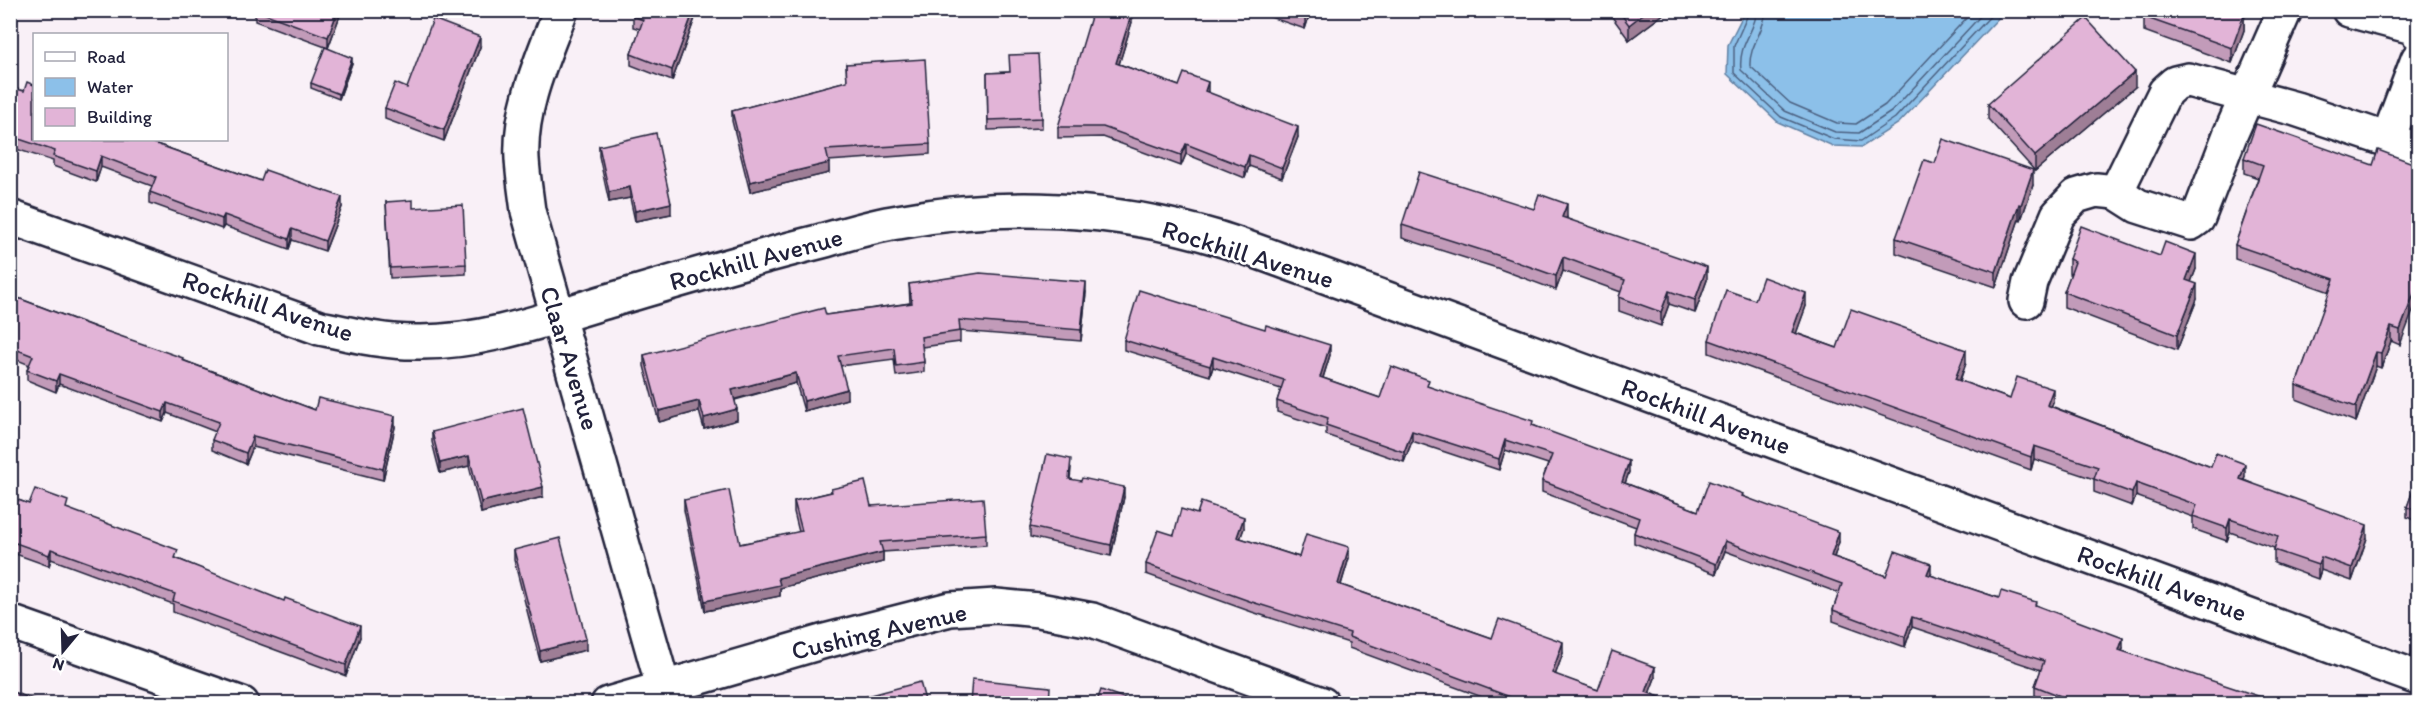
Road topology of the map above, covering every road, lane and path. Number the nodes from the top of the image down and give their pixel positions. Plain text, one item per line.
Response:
1 (561, 10) edge
2 (2285, 10) edge
3 (2349, 10) edge
4 (2418, 33) edge
5 (2418, 59) edge
6 (2248, 97) junction
7 (2388, 139) junction
8 (2418, 150) edge
9 (2116, 192) junction
10 (10, 217) edge
11 (2026, 301) dead end
12 (556, 317) junction
13 (10, 622) edge
14 (2418, 678) edge
15 (666, 696) edge
16 (242, 704) edge
17 (608, 704) edge
18 (1322, 704) edge

1 - 12 street, Claar Avenue
2 - 6 street
3 - 4 street
5 - 7 street
6 - 7 street
6 - 9 street
6 - 9 street
7 - 8 street
9 - 11 street
10 - 12 street, Rockhill Avenue
12 - 14 street, Rockhill Avenue
12 - 15 street, Claar Avenue
13 - 16 street
15 - 17 street, Cushing Avenue
15 - 18 street, Cushing Avenue

